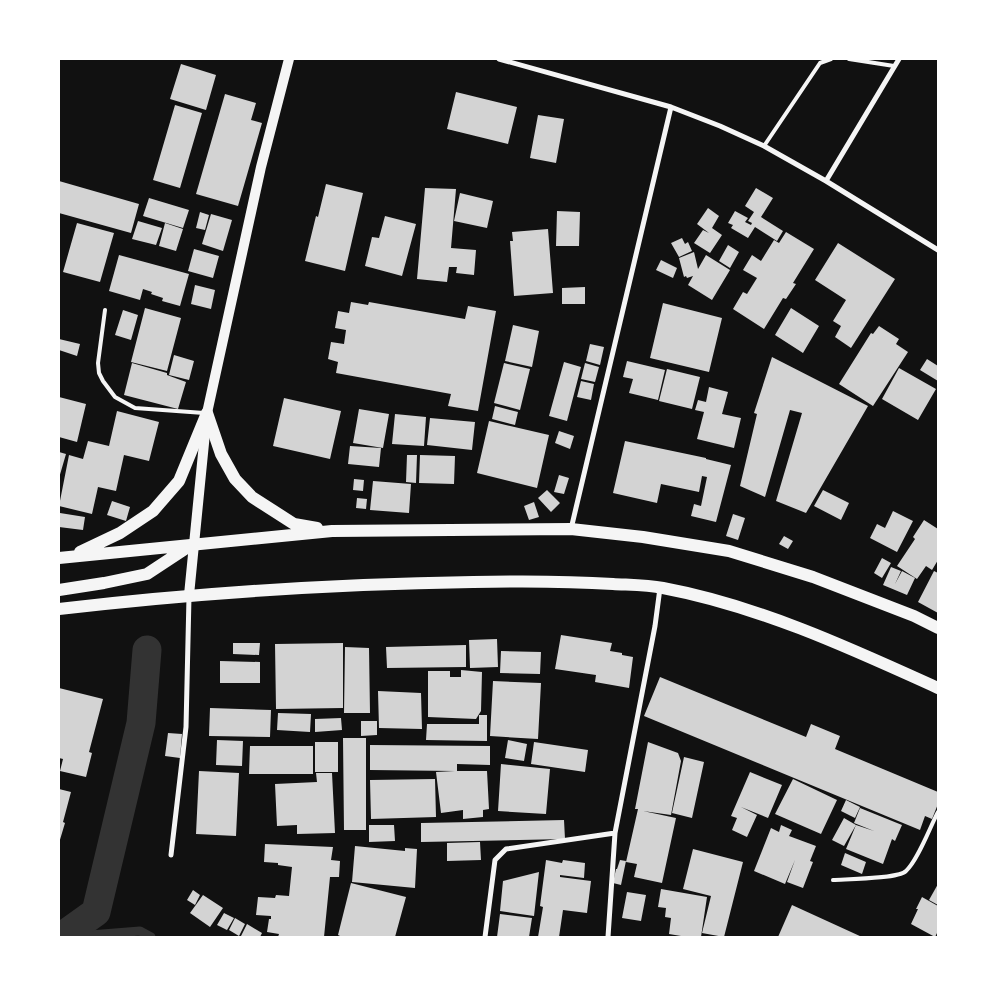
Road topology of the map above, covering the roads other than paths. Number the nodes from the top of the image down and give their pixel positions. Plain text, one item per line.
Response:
1 (288, 59) edge
2 (499, 59) edge
3 (831, 59) edge
4 (848, 59) edge
5 (898, 59) edge
6 (894, 66) junction
7 (672, 106) junction
8 (764, 146) junction
9 (826, 181) junction
10 (938, 250) edge
11 (105, 310) dead end
12 (207, 413) junction
13 (571, 529) junction
14 (332, 531) junction
15 (193, 544) junction
16 (65, 557) edge
17 (660, 587) junction
18 (59, 590) edge
19 (189, 595) junction
20 (59, 610) edge
21 (938, 628) edge
22 (938, 688) edge
23 (938, 812) edge
24 (615, 833) junction
25 (171, 855) dead end
26 (833, 880) dead end
27 (485, 937) edge
28 (608, 937) edge

1 - 12 main road
2 - 7 street
3 - 8 lane
4 - 6 lane
5 - 6 street
6 - 9 street
7 - 8 street
7 - 13 street
8 - 9 street
9 - 10 street
11 - 12 lane
12 - 14 main road
12 - 15 main road
12 - 16 main road
13 - 14 main road
13 - 21 main road
14 - 15 main road
15 - 16 main road
15 - 18 main road
15 - 19 main road
17 - 19 main road
17 - 22 main road
17 - 24 street
19 - 20 main road
19 - 25 street
23 - 26 lane
24 - 27 street
24 - 28 street

